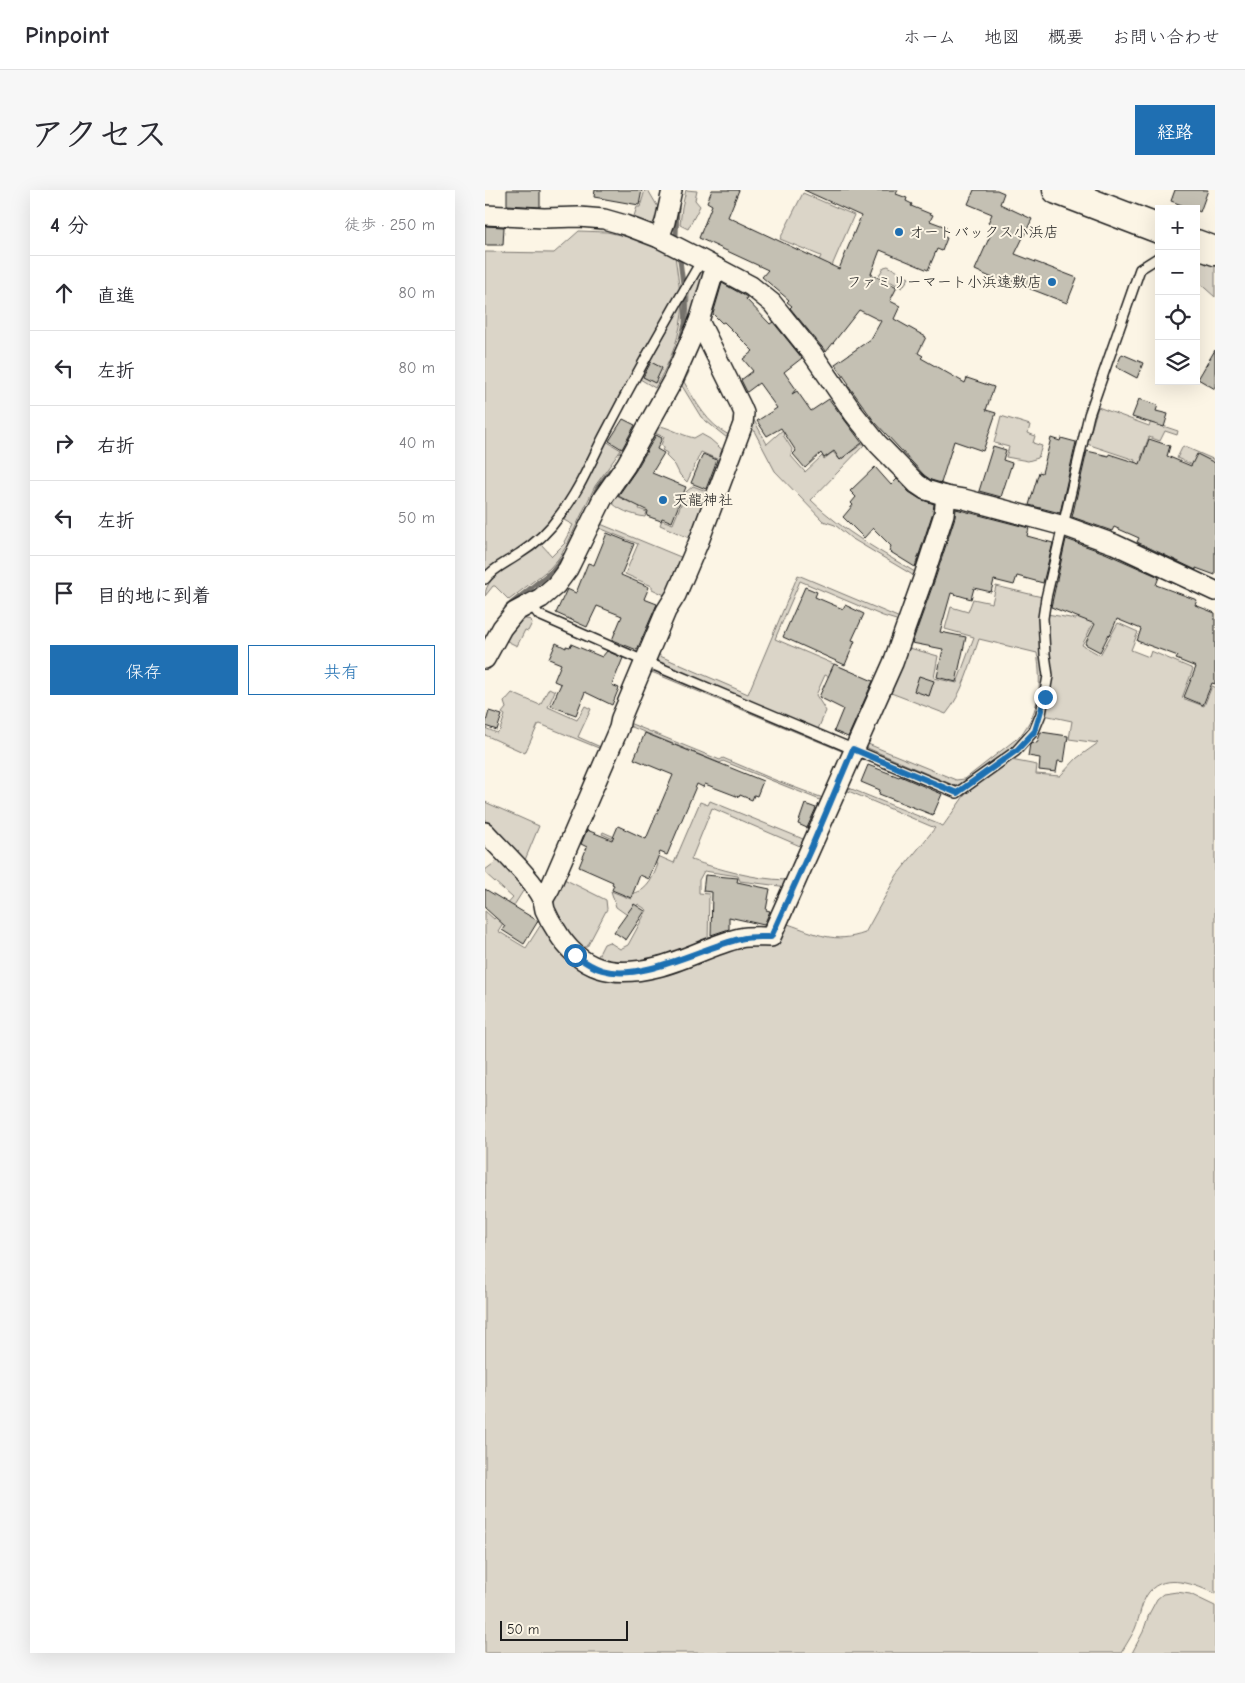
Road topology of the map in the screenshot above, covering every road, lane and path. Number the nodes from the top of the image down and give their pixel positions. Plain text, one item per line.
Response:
1 (672, 190) edge
2 (1057, 190) edge
3 (485, 215) edge
4 (1155, 227) edge
5 (659, 238) junction
6 (1200, 245) edge
7 (1215, 251) edge
8 (1155, 260) edge
9 (710, 264) junction
10 (699, 321) junction
11 (946, 496) junction
12 (1064, 526) junction
13 (485, 578) edge
14 (1215, 591) edge
15 (530, 603) junction
16 (485, 659) edge
17 (644, 661) junction
18 (853, 749) junction
19 (485, 832) edge
20 (543, 900) junction

1 - 5 street
2 - 4 highway
3 - 5 street
5 - 9 street
6 - 7 highway
8 - 12 lane
9 - 10 street
9 - 11 street
9 - 13 lane
10 - 15 street
10 - 17 street
11 - 12 street
11 - 18 street
12 - 14 street
12 - 18 lane
15 - 16 street
15 - 17 lane
17 - 18 lane
17 - 20 street
18 - 20 street
19 - 20 street

